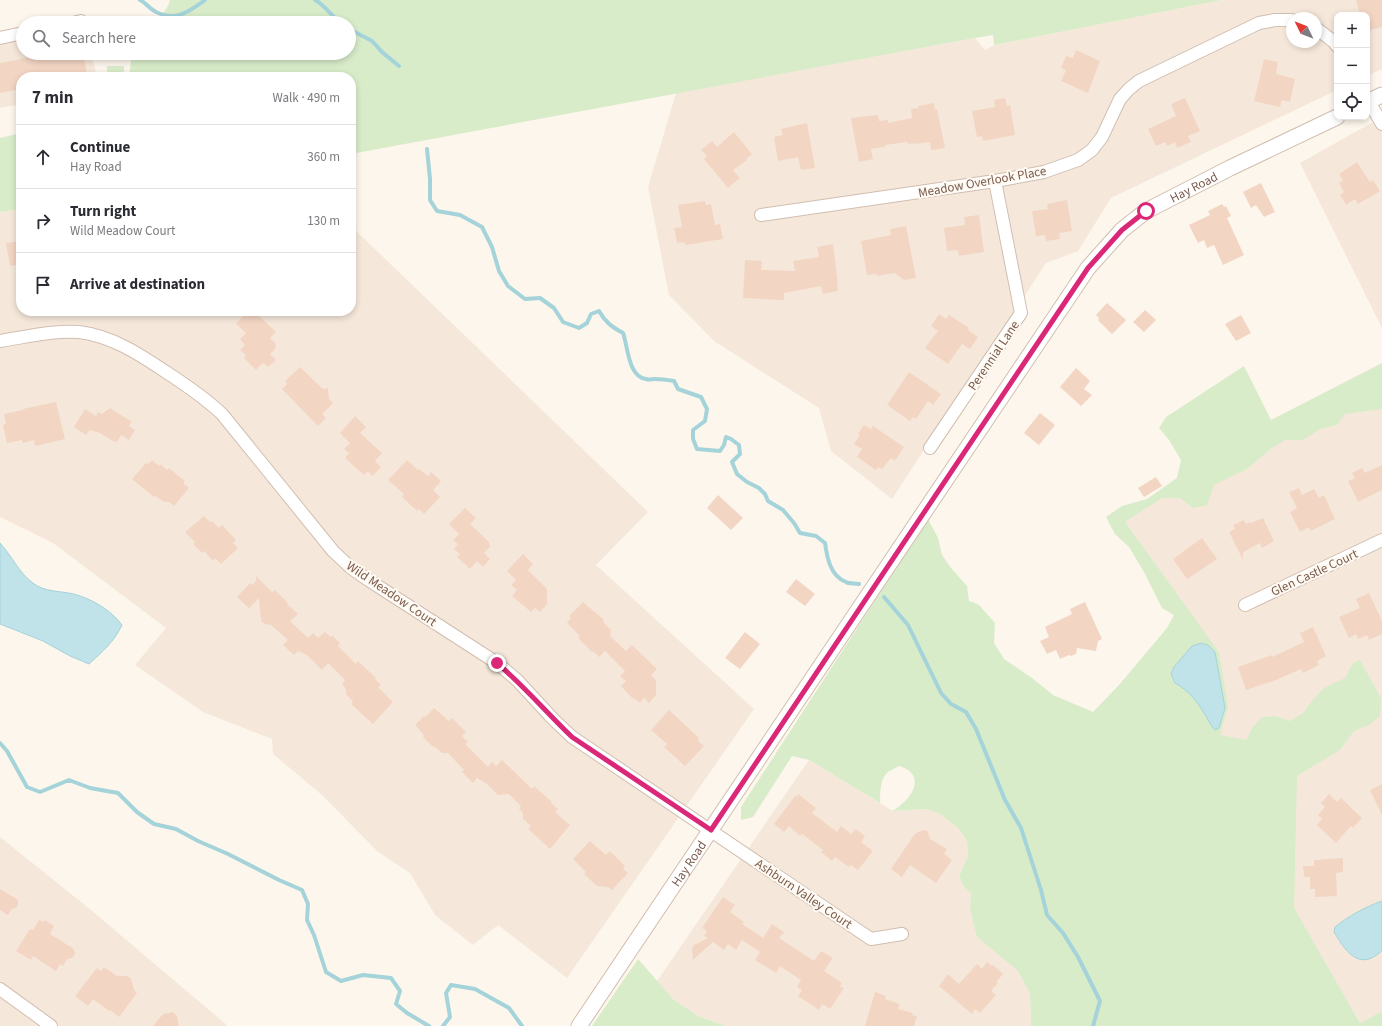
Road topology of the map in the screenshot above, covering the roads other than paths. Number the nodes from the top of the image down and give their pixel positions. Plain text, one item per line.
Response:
1 (1286, 20) edge
2 (1322, 33) edge
3 (16, 35) edge
4 (0, 38) edge
5 (1334, 42) edge
6 (1371, 99) edge
7 (1334, 117) edge
8 (1382, 124) edge
9 (995, 181) junction
10 (761, 215) dead end
11 (0, 341) edge
12 (930, 448) dead end
13 (1382, 540) edge
14 (1245, 605) dead end
15 (711, 830) junction
16 (902, 934) dead end
17 (0, 989) edge
18 (50, 1026) edge
19 (579, 1026) edge

1 - 9 street, Meadow Overlook Place
2 - 5 street
3 - 4 street
6 - 8 street
7 - 15 street, Hay Road
9 - 10 street, Meadow Overlook Place
9 - 12 street, Perennial Lane
11 - 15 street, Wild Meadow Court
13 - 14 street, Glen Castle Court
15 - 16 street, Ashburn Valley Court
15 - 19 street, Hay Road
17 - 18 street

